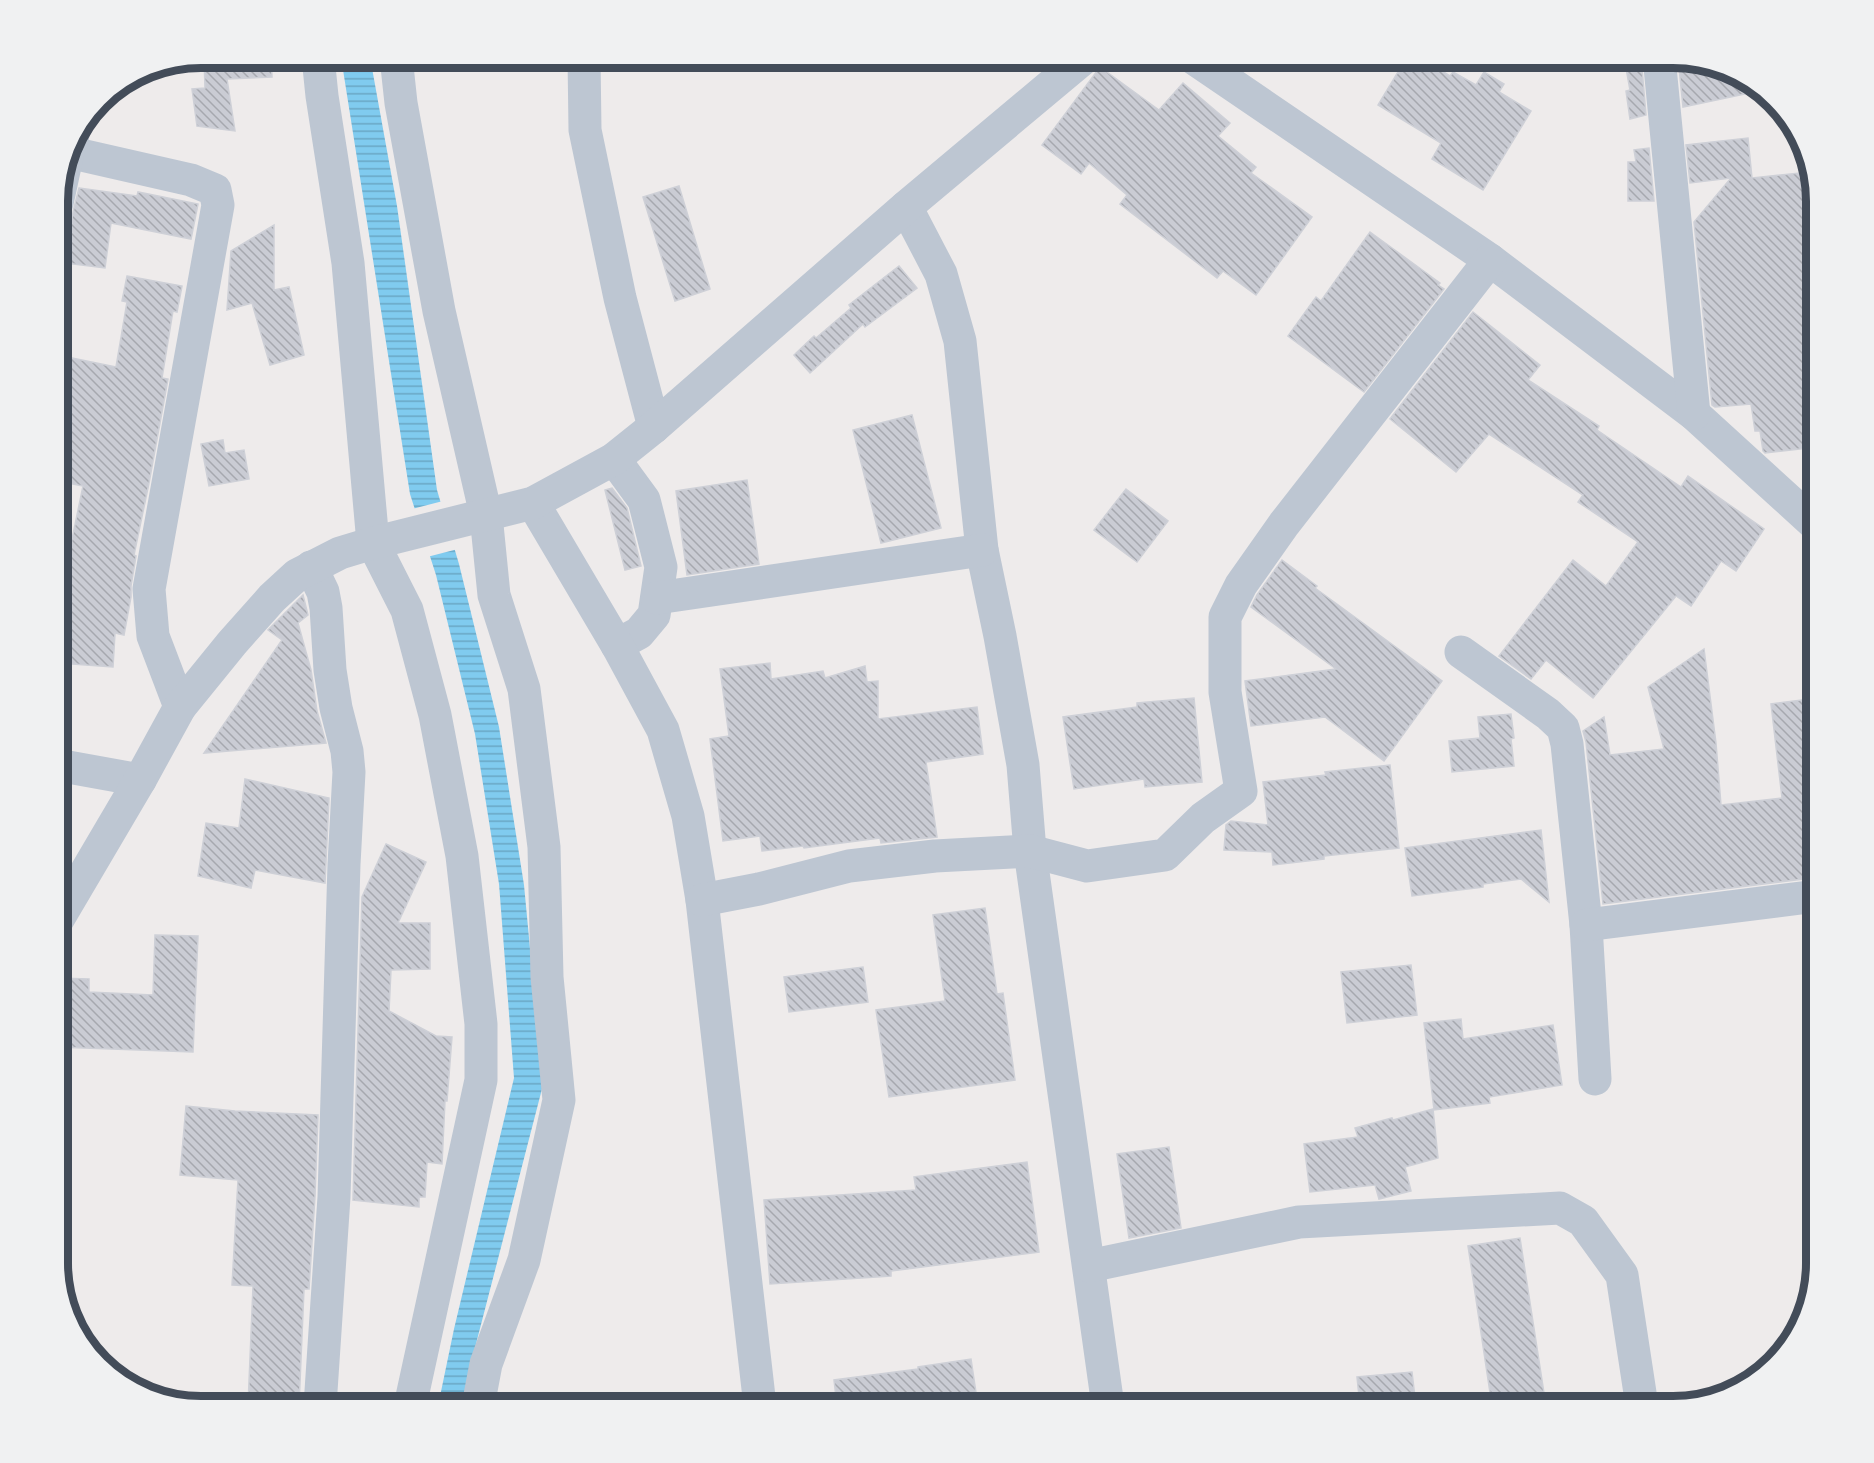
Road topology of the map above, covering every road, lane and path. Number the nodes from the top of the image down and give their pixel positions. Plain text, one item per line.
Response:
1 (319, 68) edge
2 (397, 68) edge
3 (584, 68) edge
4 (1072, 68) edge
5 (1208, 68) edge
6 (1660, 68) edge
7 (76, 154) edge
8 (906, 207) junction
9 (1490, 260) junction
10 (1694, 414) junction
11 (654, 427) junction
12 (614, 459) junction
13 (534, 503) junction
14 (1806, 516) edge
15 (474, 518) junction
16 (373, 543) junction
17 (982, 550) junction
18 (311, 567) junction
19 (657, 598) junction
20 (617, 645) junction
21 (1461, 652) dead end
22 (180, 707) junction
23 (68, 767) edge
24 (140, 780) junction
25 (1030, 851) junction
26 (1806, 897) edge
27 (702, 900) junction
28 (68, 902) edge
29 (1586, 925) junction
30 (1595, 1079) dead end
31 (1089, 1266) junction
32 (321, 1396) edge
33 (412, 1396) edge
34 (480, 1396) edge
35 (759, 1396) edge
36 (1107, 1396) edge
37 (1640, 1396) edge

1 - 16 street
2 - 15 street
3 - 11 street
4 - 8 street
5 - 9 street
6 - 10 street
7 - 22 street
8 - 11 street
8 - 17 street
9 - 10 street
9 - 25 street
10 - 14 street
11 - 12 street
12 - 13 street
12 - 19 street
13 - 15 street
13 - 20 street
15 - 16 street
15 - 34 street
16 - 18 street
16 - 33 street
17 - 19 street
17 - 25 street
18 - 22 street
18 - 32 street
19 - 20 street
20 - 27 street
21 - 29 street
22 - 24 street
23 - 24 street
24 - 28 street
25 - 27 street
25 - 31 street
26 - 29 street
27 - 35 street
29 - 30 street
31 - 36 street
31 - 37 street

